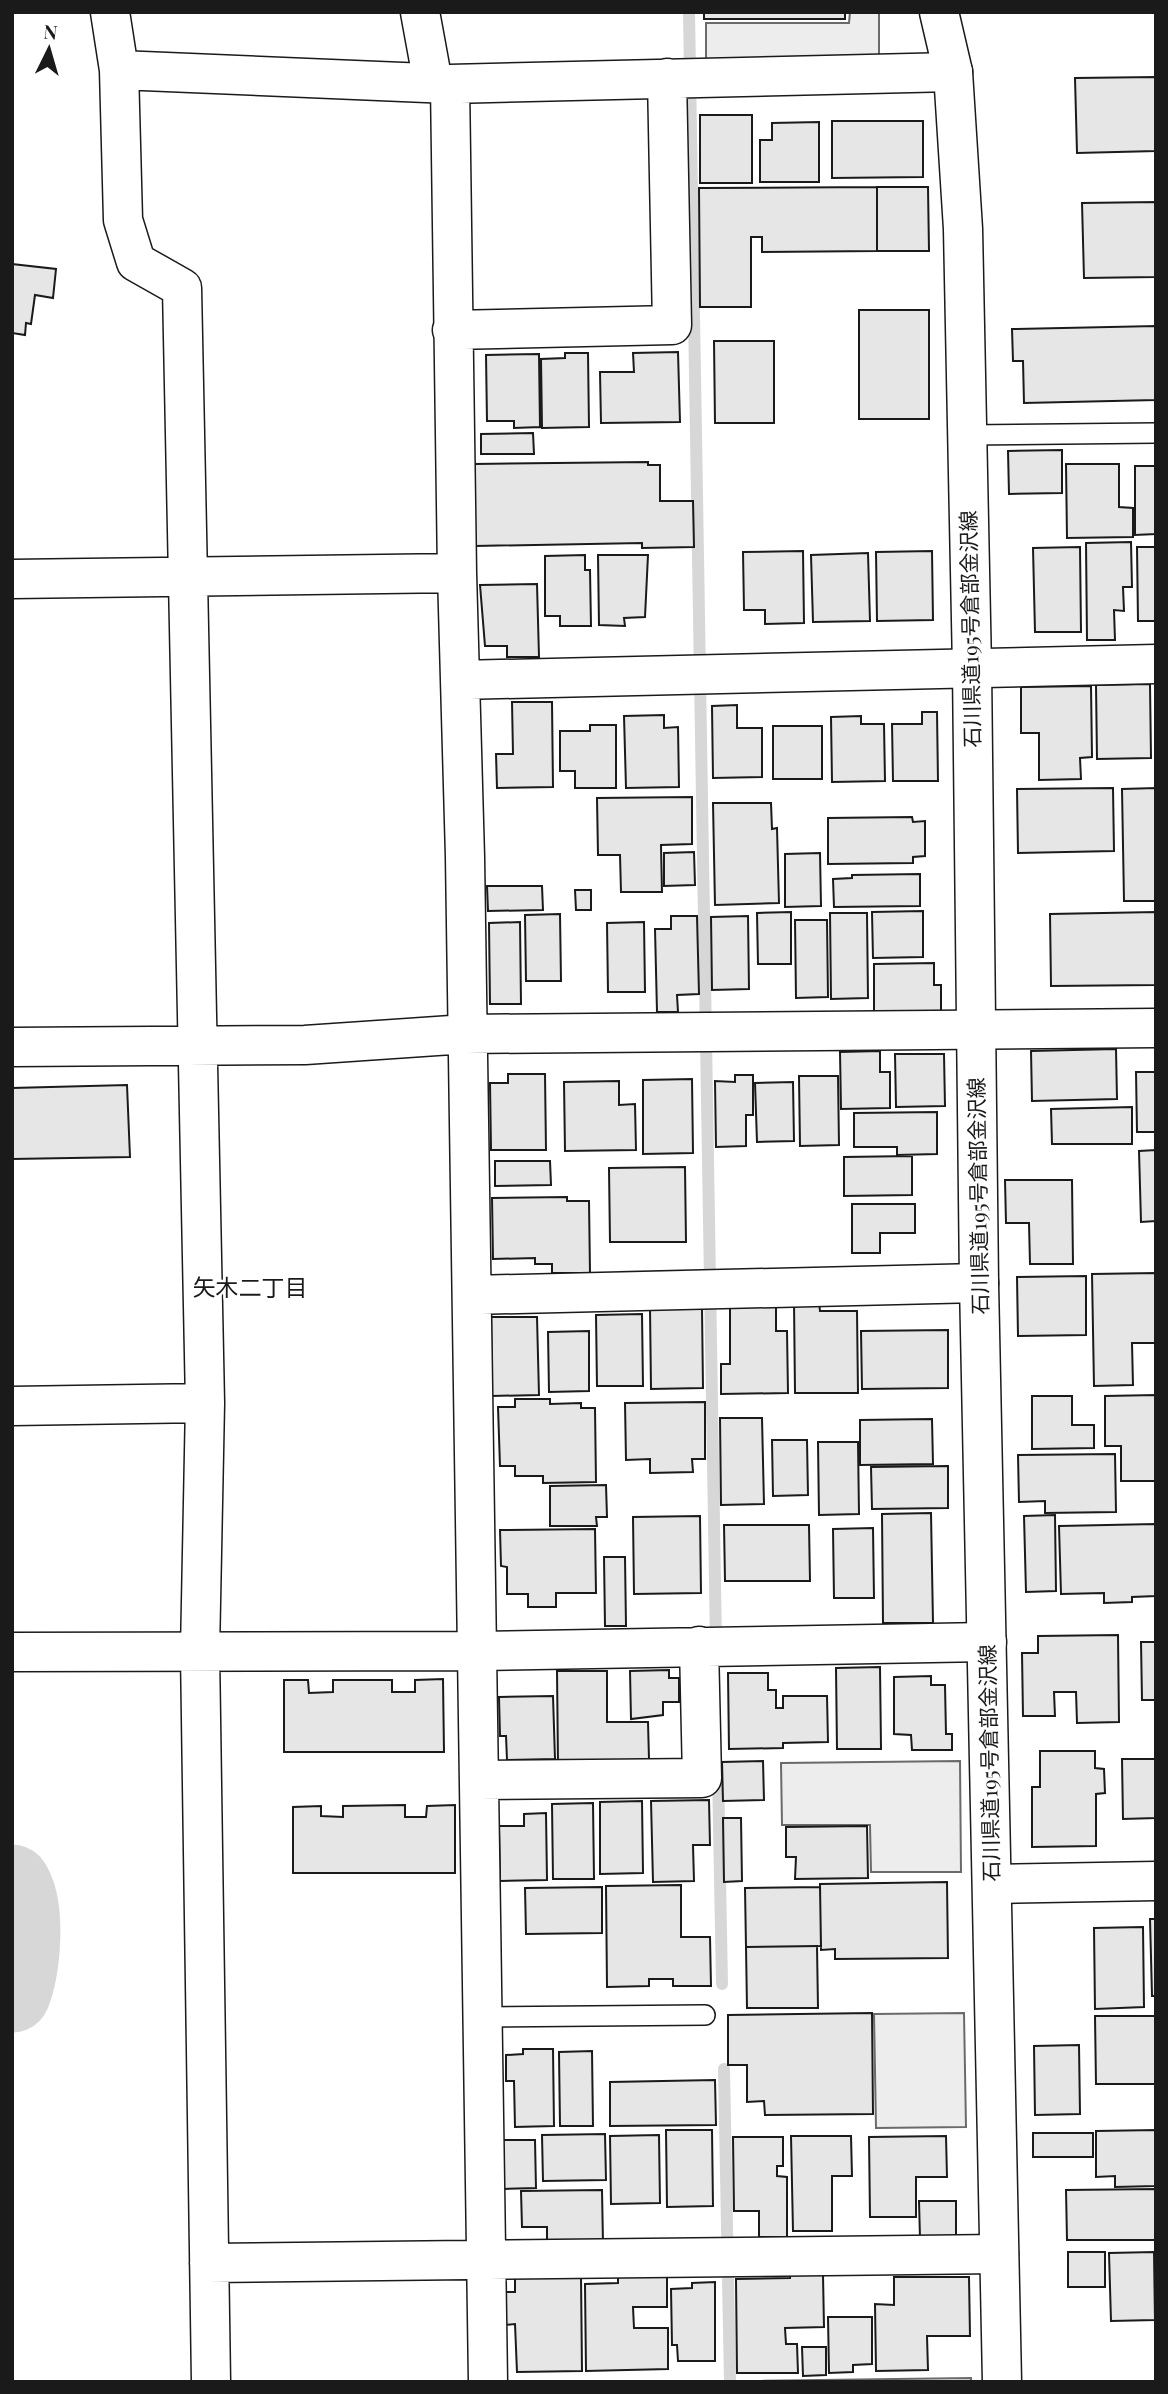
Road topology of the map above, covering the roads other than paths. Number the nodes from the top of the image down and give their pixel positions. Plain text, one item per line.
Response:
1 (110, 12) edge
2 (420, 12) edge
3 (939, 12) edge
4 (119, 71) junction
5 (953, 72) junction
6 (682, 78) junction
7 (441, 83) junction
8 (452, 330) junction
9 (1156, 433) edge
10 (967, 435) junction
11 (457, 573) junction
12 (188, 577) junction
13 (12, 579) edge
14 (1156, 664) edge
15 (972, 668) junction
16 (460, 680) junction
17 (1156, 1028) edge
18 (977, 1031) junction
19 (466, 1034) junction
20 (199, 1046) junction
21 (12, 1047) edge
22 (979, 1283) junction
23 (472, 1295) junction
24 (205, 1403) junction
25 (12, 1406) edge
26 (987, 1642) junction
27 (710, 1646) junction
28 (200, 1651) junction
29 (478, 1651) junction
30 (12, 1652) edge
31 (480, 1780) junction
32 (1156, 1881) edge
33 (993, 1884) junction
34 (705, 2015) dead end
35 (482, 2017) junction
36 (999, 2254) junction
37 (485, 2259) junction
38 (209, 2263) junction
39 (211, 2382) edge
40 (488, 2382) edge
41 (1002, 2382) edge

1 - 4 street
2 - 7 street
3 - 5 street, 石川県道195号倉部金沢線
4 - 7 street
4 - 12 street
5 - 6 street
5 - 10 street, 石川県道195号倉部金沢線
6 - 7 street
6 - 8 street
7 - 8 street
8 - 11 street
9 - 10 lane
10 - 15 street, 石川県道195号倉部金沢線
11 - 12 street
11 - 16 street
12 - 13 street
12 - 20 street
14 - 15 street
15 - 16 street
15 - 18 street, 石川県道195号倉部金沢線
16 - 19 street
17 - 18 street
18 - 19 street
18 - 22 street, 石川県道195号倉部金沢線
19 - 20 street
19 - 23 street
20 - 21 street
20 - 24 street
22 - 23 street
22 - 26 street, 石川県道195号倉部金沢線
23 - 29 street
24 - 25 street
24 - 28 street
26 - 27 street
26 - 33 street, 石川県道195号倉部金沢線
27 - 29 street
27 - 31 street
28 - 29 street
28 - 30 street
28 - 38 street
29 - 31 street
31 - 35 street
32 - 33 street
33 - 36 street, 石川県道195号倉部金沢線
34 - 35 lane
35 - 37 street
36 - 37 street
36 - 41 street, 石川県道195号倉部金沢線
37 - 38 street
37 - 40 street
38 - 39 street

